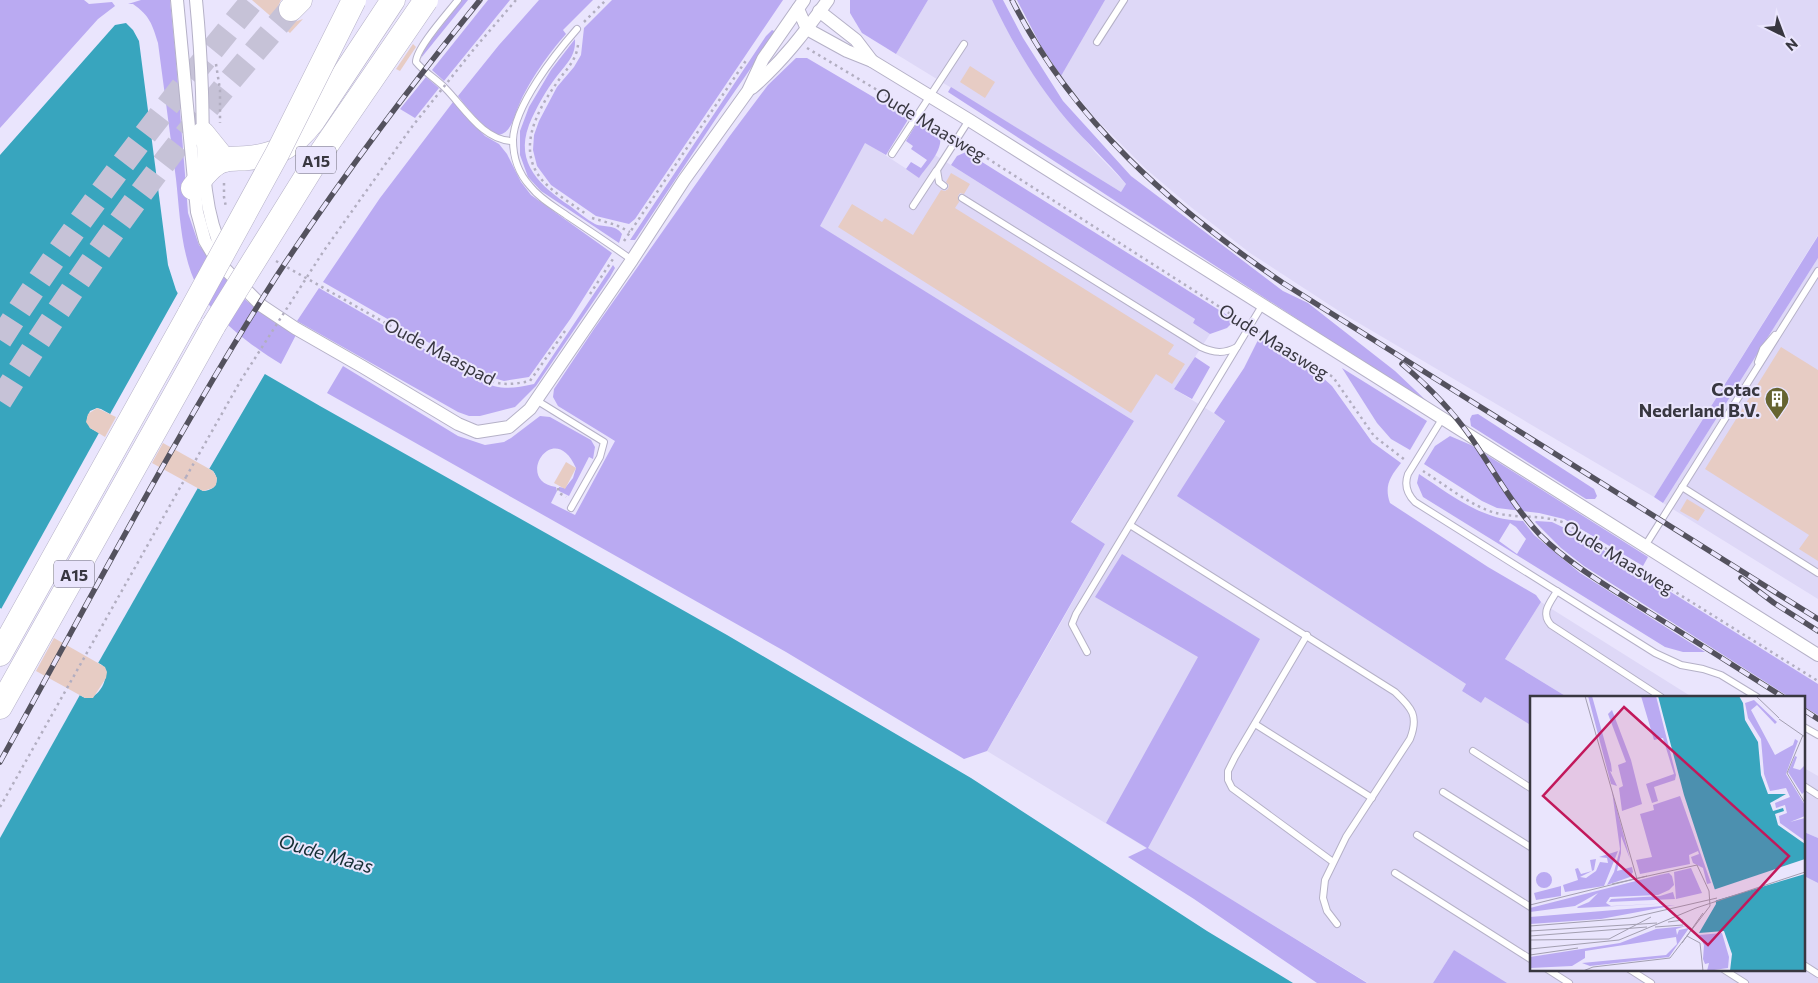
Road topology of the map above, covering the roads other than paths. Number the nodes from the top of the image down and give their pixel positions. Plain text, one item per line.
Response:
1 (177, 0) edge
2 (196, 0) edge
3 (354, 0) edge
4 (393, 0) edge
5 (426, 0) edge
6 (458, 0) edge
7 (828, 0) edge
8 (1124, 0) edge
9 (801, 5) edge
10 (820, 11) junction
11 (577, 29) road end
12 (807, 29) junction
13 (1097, 42) dead end
14 (964, 44) dead end
15 (872, 61) junction
16 (202, 88) junction
17 (186, 90) junction
18 (748, 91) junction
19 (929, 95) junction
20 (969, 120) junction
21 (212, 132) junction
22 (514, 141) junction
23 (892, 154) dead end
24 (224, 160) junction
25 (937, 170) junction
26 (199, 181) junction
27 (944, 186) dead end
28 (962, 198) dead end
29 (913, 206) dead end
30 (632, 260) junction
31 (1818, 271) edge
32 (1262, 304) junction
33 (1238, 346) junction
34 (536, 400) junction
35 (1442, 419) junction
36 (1682, 487) junction
37 (571, 508) dead end
38 (1130, 525) junction
39 (1645, 546) junction
40 (1818, 573) edge
41 (1557, 591) junction
42 (1307, 635) junction
43 (1087, 652) dead end
44 (0, 654) edge
45 (1818, 655) edge
46 (1659, 696) edge
47 (1754, 696) edge
48 (0, 707) edge
49 (1255, 724) junction
50 (1806, 728) edge
51 (1818, 735) edge
52 (1473, 752) dead end
53 (1806, 787) edge
54 (1530, 789) edge
55 (1442, 792) dead end
56 (1818, 795) edge
57 (1372, 798) junction
58 (1417, 835) dead end
59 (1530, 847) edge
60 (1333, 862) junction
61 (1395, 873) dead end
62 (1530, 907) edge
63 (1337, 924) dead end
64 (1530, 959) edge
65 (1806, 966) edge
66 (1549, 970) edge
67 (1631, 970) edge
68 (1725, 970) edge
69 (1818, 974) edge
70 (1569, 983) edge
71 (1651, 983) edge
72 (1745, 983) edge

1 - 17 street
2 - 16 street
3 - 44 highway, A15, bridge
4 - 24 highway, A15
5 - 48 highway, A15, bridge
6 - 22 lane
7 - 10 street
8 - 13 lane
9 - 10 street
9 - 12 street
9 - 18 street
10 - 12 street
10 - 15 street, Oude Maasweg
11 - 22 lane
12 - 15 street, Oude Maasweg
12 - 18 street
14 - 19 lane
15 - 19 street, Oude Maasweg
16 - 17 lane
16 - 21 street
17 - 26 street
18 - 30 street
19 - 20 street, Oude Maasweg
19 - 23 lane
20 - 25 lane
20 - 32 street, Oude Maasweg
21 - 24 highway
21 - 26 street
22 - 30 lane
24 - 26 highway
25 - 27 lane
25 - 29 lane
26 - 34 street
28 - 33 lane
30 - 34 street
31 - 36 lane
32 - 33 lane
32 - 35 street, Oude Maasweg
33 - 38 lane
34 - 37 lane
35 - 39 street, Oude Maasweg
35 - 41 lane
36 - 39 lane
36 - 40 lane
38 - 42 lane
38 - 43 lane
39 - 45 street, Oude Maasweg
41 - 46 lane
41 - 47 lane
42 - 49 lane
42 - 57 lane
49 - 57 lane
49 - 60 lane
50 - 51 lane
52 - 54 lane
53 - 56 lane
55 - 59 lane
57 - 60 lane
58 - 62 lane
60 - 63 lane
61 - 64 lane
65 - 69 lane
66 - 70 lane
67 - 71 lane
68 - 72 lane

